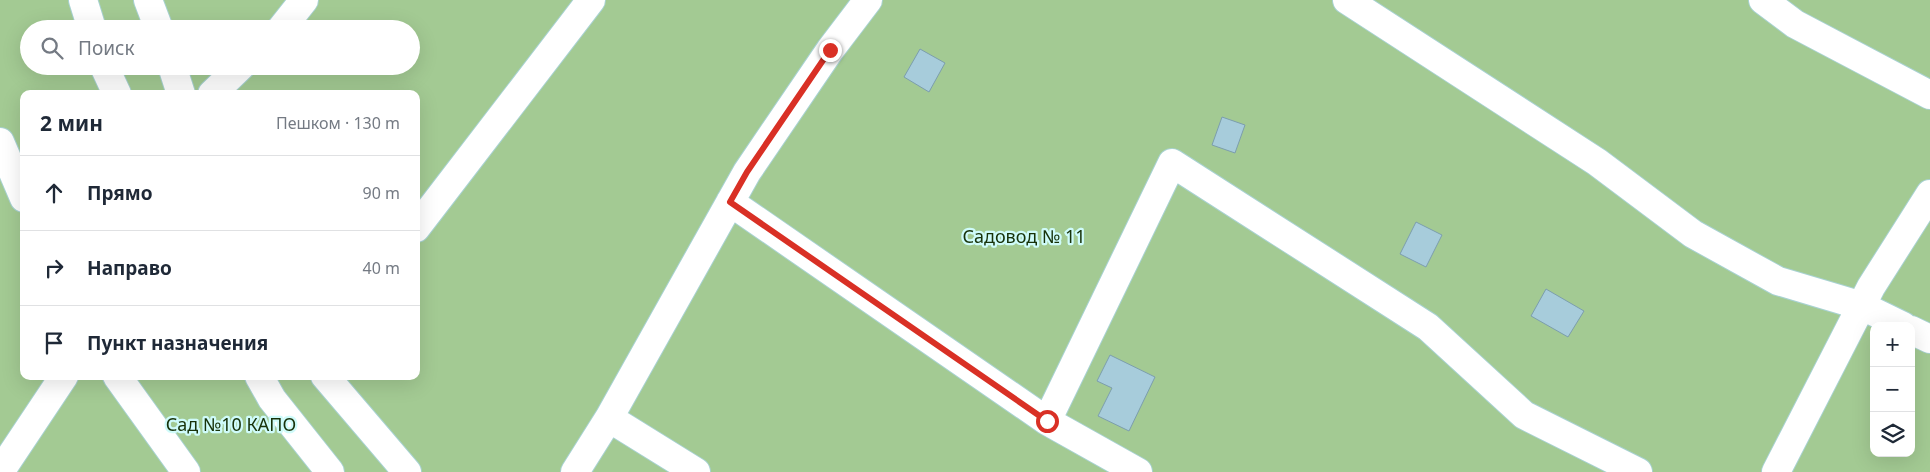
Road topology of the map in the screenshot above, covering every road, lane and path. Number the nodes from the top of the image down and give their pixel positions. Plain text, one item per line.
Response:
1 (83, 0) edge
2 (148, 0) edge
3 (304, 0) edge
4 (591, 0) edge
5 (868, 0) edge
6 (1347, 0) edge
7 (1763, 0) edge
8 (89, 20) edge
9 (155, 20) edge
10 (289, 20) edge
11 (108, 75) edge
12 (175, 75) edge
13 (232, 75) edge
14 (115, 90) edge
15 (180, 90) edge
16 (216, 90) edge
17 (1930, 95) edge
18 (0, 142) edge
19 (20, 189) edge
20 (1930, 194) edge
21 (730, 202) junction
22 (420, 223) edge
23 (1862, 306) junction
24 (1895, 322) edge
25 (1915, 332) edge
26 (1930, 339) edge
27 (61, 380) edge
28 (120, 380) edge
29 (261, 380) edge
30 (328, 380) edge
31 (609, 418) junction
32 (1047, 421) junction
33 (0, 472) edge
34 (186, 472) edge
35 (330, 472) edge
36 (407, 472) edge
37 (574, 472) edge
38 (696, 472) edge
39 (1138, 472) edge
40 (1638, 472) edge
41 (1776, 472) edge

1 - 8 lane
2 - 9 lane
3 - 10 lane
4 - 22 lane
5 - 21 lane
6 - 23 lane
7 - 17 lane
11 - 14 lane
12 - 15 lane
13 - 16 lane
18 - 19 lane
20 - 23 lane
21 - 31 lane
21 - 32 lane
23 - 24 lane
23 - 41 lane
25 - 26 lane
27 - 33 lane
28 - 34 lane
29 - 35 lane
30 - 36 lane
31 - 37 lane
31 - 38 lane
32 - 39 lane
32 - 40 lane

